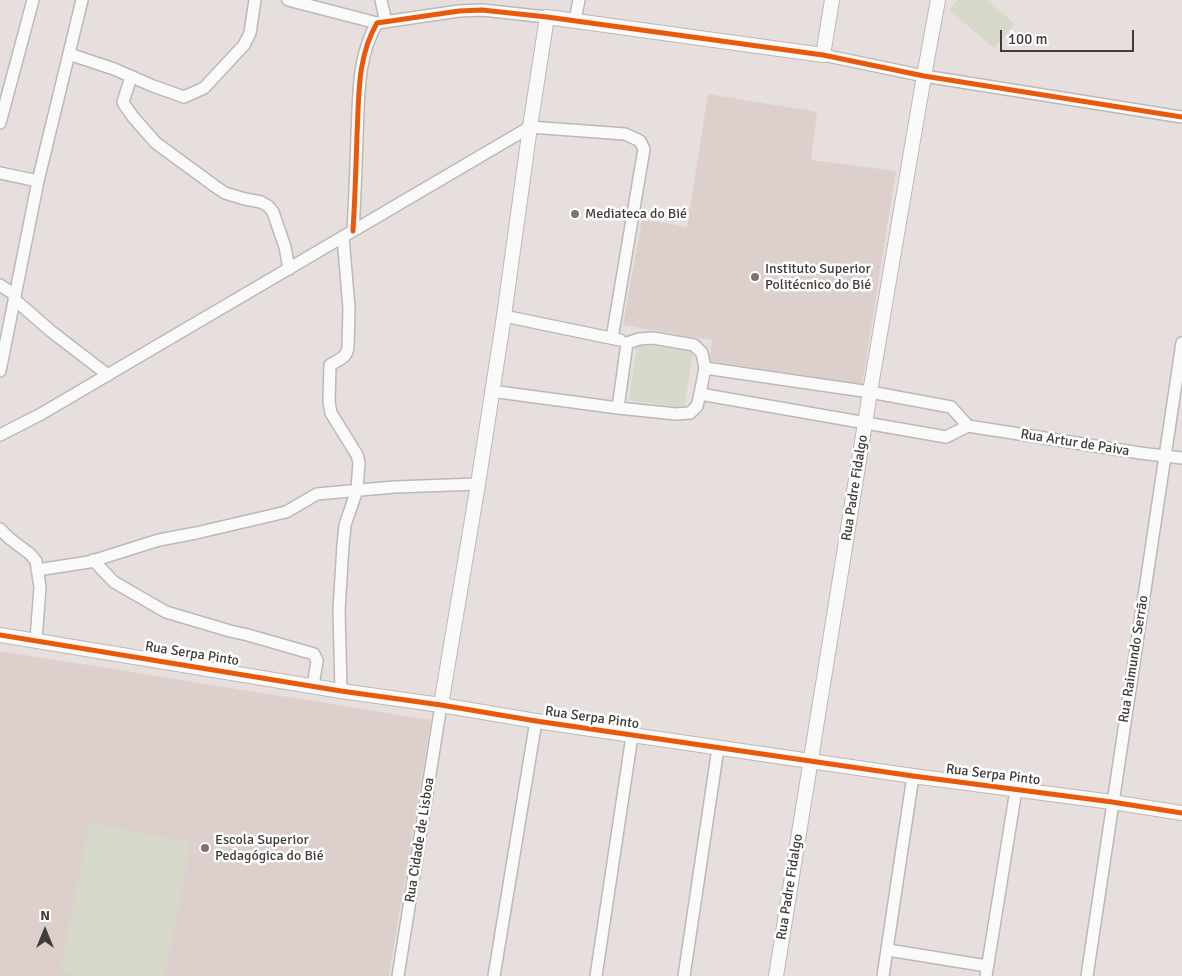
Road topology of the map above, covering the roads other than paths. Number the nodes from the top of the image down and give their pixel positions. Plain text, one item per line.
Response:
1 (31, 0) edge
2 (82, 0) edge
3 (256, 0) edge
4 (288, 0) edge
5 (381, 0) edge
6 (579, 0) edge
7 (832, 0) edge
8 (938, 0) edge
9 (546, 17) junction
10 (575, 20) junction
11 (382, 22) junction
12 (69, 54) junction
13 (823, 55) junction
14 (924, 76) junction
15 (131, 77) junction
16 (6, 80) edge
17 (1182, 117) edge
18 (0, 123) edge
19 (530, 127) junction
20 (0, 173) edge
21 (38, 181) junction
22 (348, 234) junction
23 (289, 269) junction
24 (0, 285) edge
25 (15, 297) junction
26 (504, 316) junction
27 (612, 338) junction
28 (627, 343) junction
29 (1182, 343) edge
30 (705, 368) junction
31 (0, 370) edge
32 (108, 375) junction
33 (491, 391) junction
34 (870, 392) junction
35 (700, 394) junction
36 (618, 408) junction
37 (866, 424) junction
38 (968, 426) junction
39 (0, 435) edge
40 (1164, 456) junction
41 (1182, 458) edge
42 (478, 484) junction
43 (357, 490) junction
44 (0, 529) edge
45 (93, 560) junction
46 (37, 570) junction
47 (0, 635) edge
48 (36, 640) junction
49 (313, 686) junction
50 (341, 691) junction
51 (441, 705) junction
52 (536, 721) junction
53 (632, 736) junction
54 (718, 748) junction
55 (810, 761) junction
56 (913, 776) junction
57 (1016, 790) junction
58 (1112, 802) junction
59 (1182, 813) edge
60 (888, 950) junction
61 (987, 971) edge
62 (398, 976) edge
63 (494, 976) edge
64 (596, 976) edge
65 (684, 976) edge
66 (776, 976) edge
67 (884, 976) edge
68 (1087, 976) edge

1 - 16 street
2 - 12 street
3 - 15 street
4 - 11 street
5 - 11 street
6 - 10 street
7 - 13 street
8 - 14 street, Rua Padre Fidalgo
9 - 10 street
9 - 11 street
9 - 19 street
10 - 13 street
11 - 22 street
12 - 15 street
12 - 21 street
13 - 14 street
14 - 17 street
14 - 34 street, Rua Padre Fidalgo
15 - 23 street
16 - 18 street
19 - 22 street
19 - 26 street
19 - 27 street
20 - 21 street
21 - 25 street
22 - 23 street
22 - 43 street
23 - 32 street
24 - 25 street
25 - 31 street
25 - 32 street
26 - 27 street
26 - 33 street
27 - 28 street
28 - 30 street
28 - 36 street
29 - 40 street, Rua Raimundo Serrão
30 - 34 street
30 - 35 street
32 - 39 street
33 - 36 street
33 - 42 street
34 - 37 street, Rua Padre Fidalgo
34 - 38 street
35 - 36 street
35 - 37 street
37 - 38 street
37 - 55 street, Rua Padre Fidalgo
38 - 40 street, Rua Artur de Paiva
40 - 41 street, Rua Artur de Paiva
40 - 58 street, Rua Raimundo Serrão
42 - 43 street
42 - 51 street
43 - 45 street
43 - 50 street
44 - 46 street
45 - 46 street
45 - 49 street
46 - 48 street
47 - 48 street, Rua Serpa Pinto
48 - 49 street, Rua Serpa Pinto
49 - 50 street, Rua Serpa Pinto
50 - 51 street, Rua Serpa Pinto
51 - 52 street, Rua Serpa Pinto
51 - 62 street, Rua Cidade de Lisboa
52 - 53 street, Rua Serpa Pinto
52 - 63 street
53 - 54 street, Rua Serpa Pinto
53 - 64 street
54 - 55 street, Rua Serpa Pinto
54 - 65 street
55 - 56 street, Rua Serpa Pinto
55 - 66 street, Rua Padre Fidalgo
56 - 57 street, Rua Serpa Pinto
56 - 60 street
57 - 58 street, Rua Serpa Pinto
57 - 61 street
58 - 59 street, Rua Serpa Pinto
58 - 68 street, Rua Raimundo Serrão
60 - 61 street
60 - 67 street

